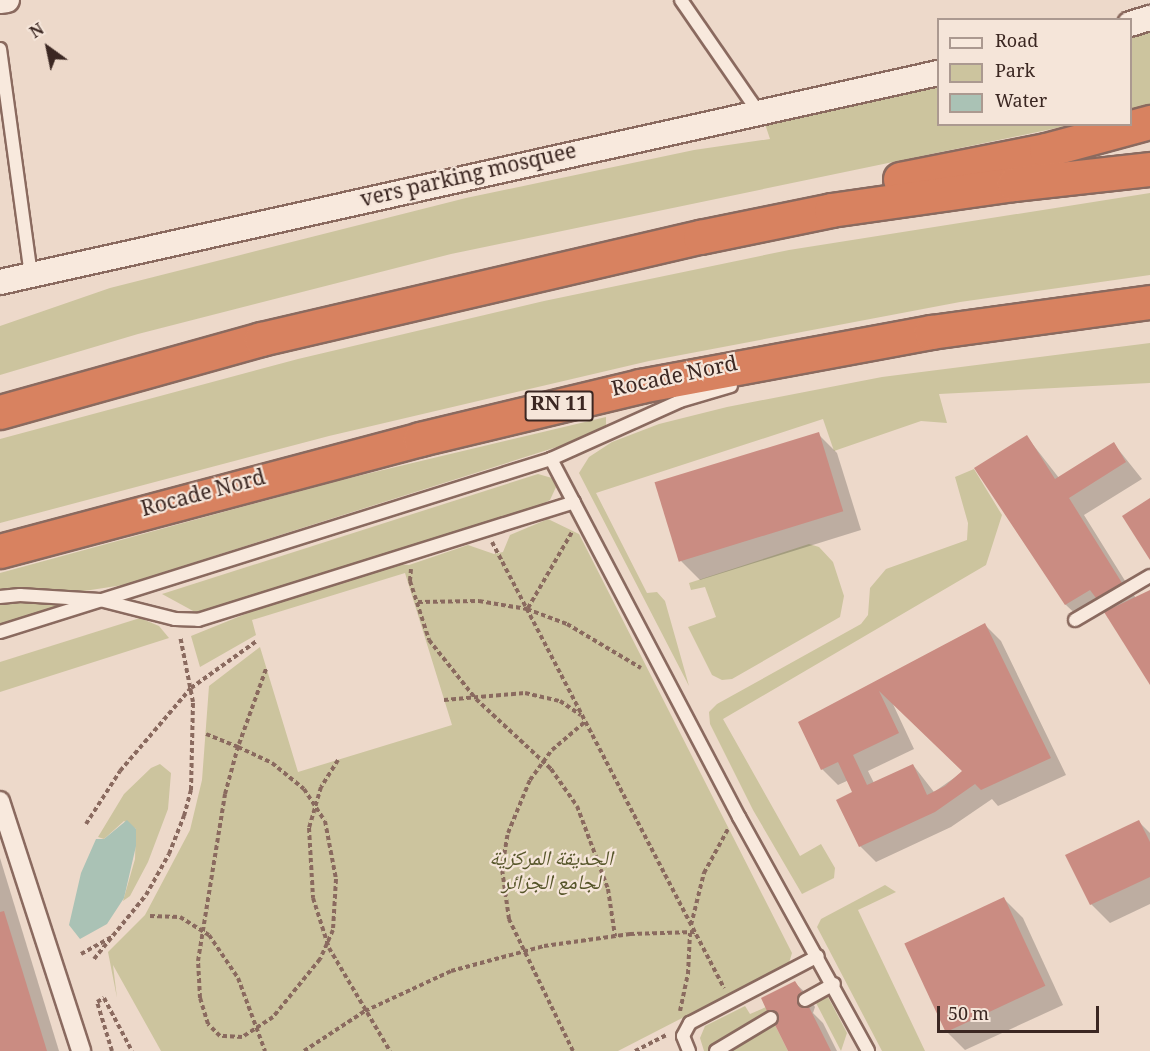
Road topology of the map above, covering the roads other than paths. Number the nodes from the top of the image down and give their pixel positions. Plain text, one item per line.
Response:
1 (6, 0) edge
2 (681, 0) edge
3 (0, 1) edge
4 (1150, 18) edge
5 (1132, 24) edge
6 (0, 49) edge
7 (937, 73) edge
8 (759, 113) junction
9 (1150, 122) edge
10 (1150, 129) edge
11 (1098, 137) junction
12 (1150, 169) edge
13 (31, 275) junction
14 (0, 282) edge
15 (1142, 305) edge
16 (931, 332) junction
17 (261, 339) junction
18 (867, 358) dead end
19 (743, 384) dead end
20 (0, 412) edge
21 (551, 459) junction
22 (574, 502) junction
23 (0, 551) edge
24 (1150, 576) edge
25 (0, 597) edge
26 (100, 600) junction
27 (164, 615) junction
28 (1075, 620) dead end
29 (175, 628) road end
30 (0, 632) edge
31 (0, 801) edge
32 (818, 956) junction
33 (834, 984) junction
34 (806, 1000) dead end
35 (771, 1018) dead end
36 (81, 1051) edge
37 (689, 1051) edge
38 (716, 1051) edge
39 (868, 1051) edge

1 - 3 street
2 - 8 lane
4 - 5 street
6 - 13 lane
7 - 8 street, vers parking mosquee
8 - 13 street, vers parking mosquee
9 - 11 highway
10 - 11 highway
11 - 17 highway
12 - 17 highway
13 - 14 street, vers parking mosquee
15 - 16 highway, Rocade Nord / RN 11
16 - 18 lane
16 - 23 highway, Rocade Nord / RN 11
17 - 20 highway
19 - 21 lane
21 - 22 lane
21 - 26 lane
22 - 27 lane
22 - 32 lane
24 - 28 lane
25 - 26 lane
26 - 27 lane
26 - 30 lane
27 - 29 lane
31 - 36 street
32 - 33 lane
32 - 37 lane
33 - 34 lane
33 - 39 lane
35 - 38 lane

